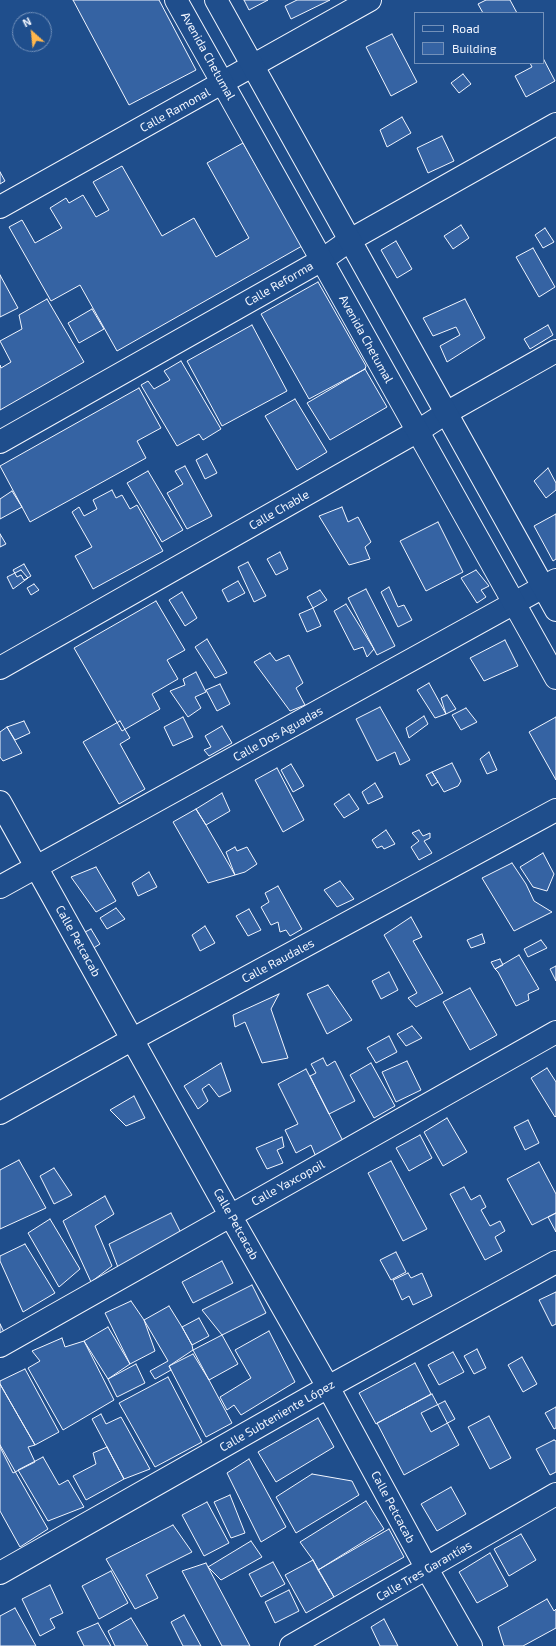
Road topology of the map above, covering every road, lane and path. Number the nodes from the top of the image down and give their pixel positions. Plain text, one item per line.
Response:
1 (176, 0) edge
2 (216, 0) edge
3 (370, 0) edge
4 (253, 65) junction
5 (223, 83) junction
6 (556, 124) edge
7 (0, 207) edge
8 (350, 240) junction
9 (322, 260) junction
10 (556, 350) edge
11 (446, 413) junction
12 (418, 431) junction
13 (0, 442) edge
14 (550, 584) edge
15 (514, 604) junction
16 (556, 610) edge
17 (0, 668) edge
18 (556, 678) edge
19 (0, 802) edge
20 (556, 810) edge
21 (36, 867) junction
22 (0, 887) edge
23 (556, 1032) edge
24 (133, 1039) junction
25 (0, 1113) edge
26 (230, 1215) junction
27 (556, 1262) edge
28 (0, 1346) edge
29 (328, 1387) junction
30 (556, 1494) edge
31 (427, 1569) junction
32 (0, 1573) edge
33 (291, 1646) edge
34 (471, 1646) edge

1 - 5 street, Avenida Chetumal
2 - 4 street
3 - 4 street, Calle Ramonal
4 - 5 street, Calle Ramonal
4 - 8 street
5 - 7 street, Calle Ramonal
5 - 9 street, Avenida Chetumal
6 - 8 street, Calle Reforma
8 - 9 street, Calle Reforma
8 - 11 street
9 - 12 street, Avenida Chetumal
9 - 13 street, Calle Reforma
10 - 11 street, Calle Chable
11 - 12 street, Calle Chable
11 - 14 street
12 - 15 street, Avenida Chetumal
12 - 17 street, Calle Chable
14 - 15 street, Calle Dos Aguadas
14 - 16 street
15 - 18 street, Avenida Chetumal
15 - 21 street, Calle Dos Aguadas
19 - 21 street, Calle Petcacab
20 - 24 street, Calle Raudales
21 - 22 street, Calle Dos Aguadas
21 - 24 street, Calle Petcacab
23 - 26 street, Calle Yaxcopoil
24 - 25 street, Calle Raudales
24 - 26 street, Calle Petcacab
26 - 28 street, Calle Yaxcopoil
26 - 29 street, Calle Petcacab
27 - 29 street, Calle Subteniente López
29 - 31 street, Calle Petcacab
29 - 32 street, Calle Subteniente López
30 - 31 street, Calle Tres Garantías
31 - 33 street, Calle Tres Garantías
31 - 34 street, Calle Petcacab

